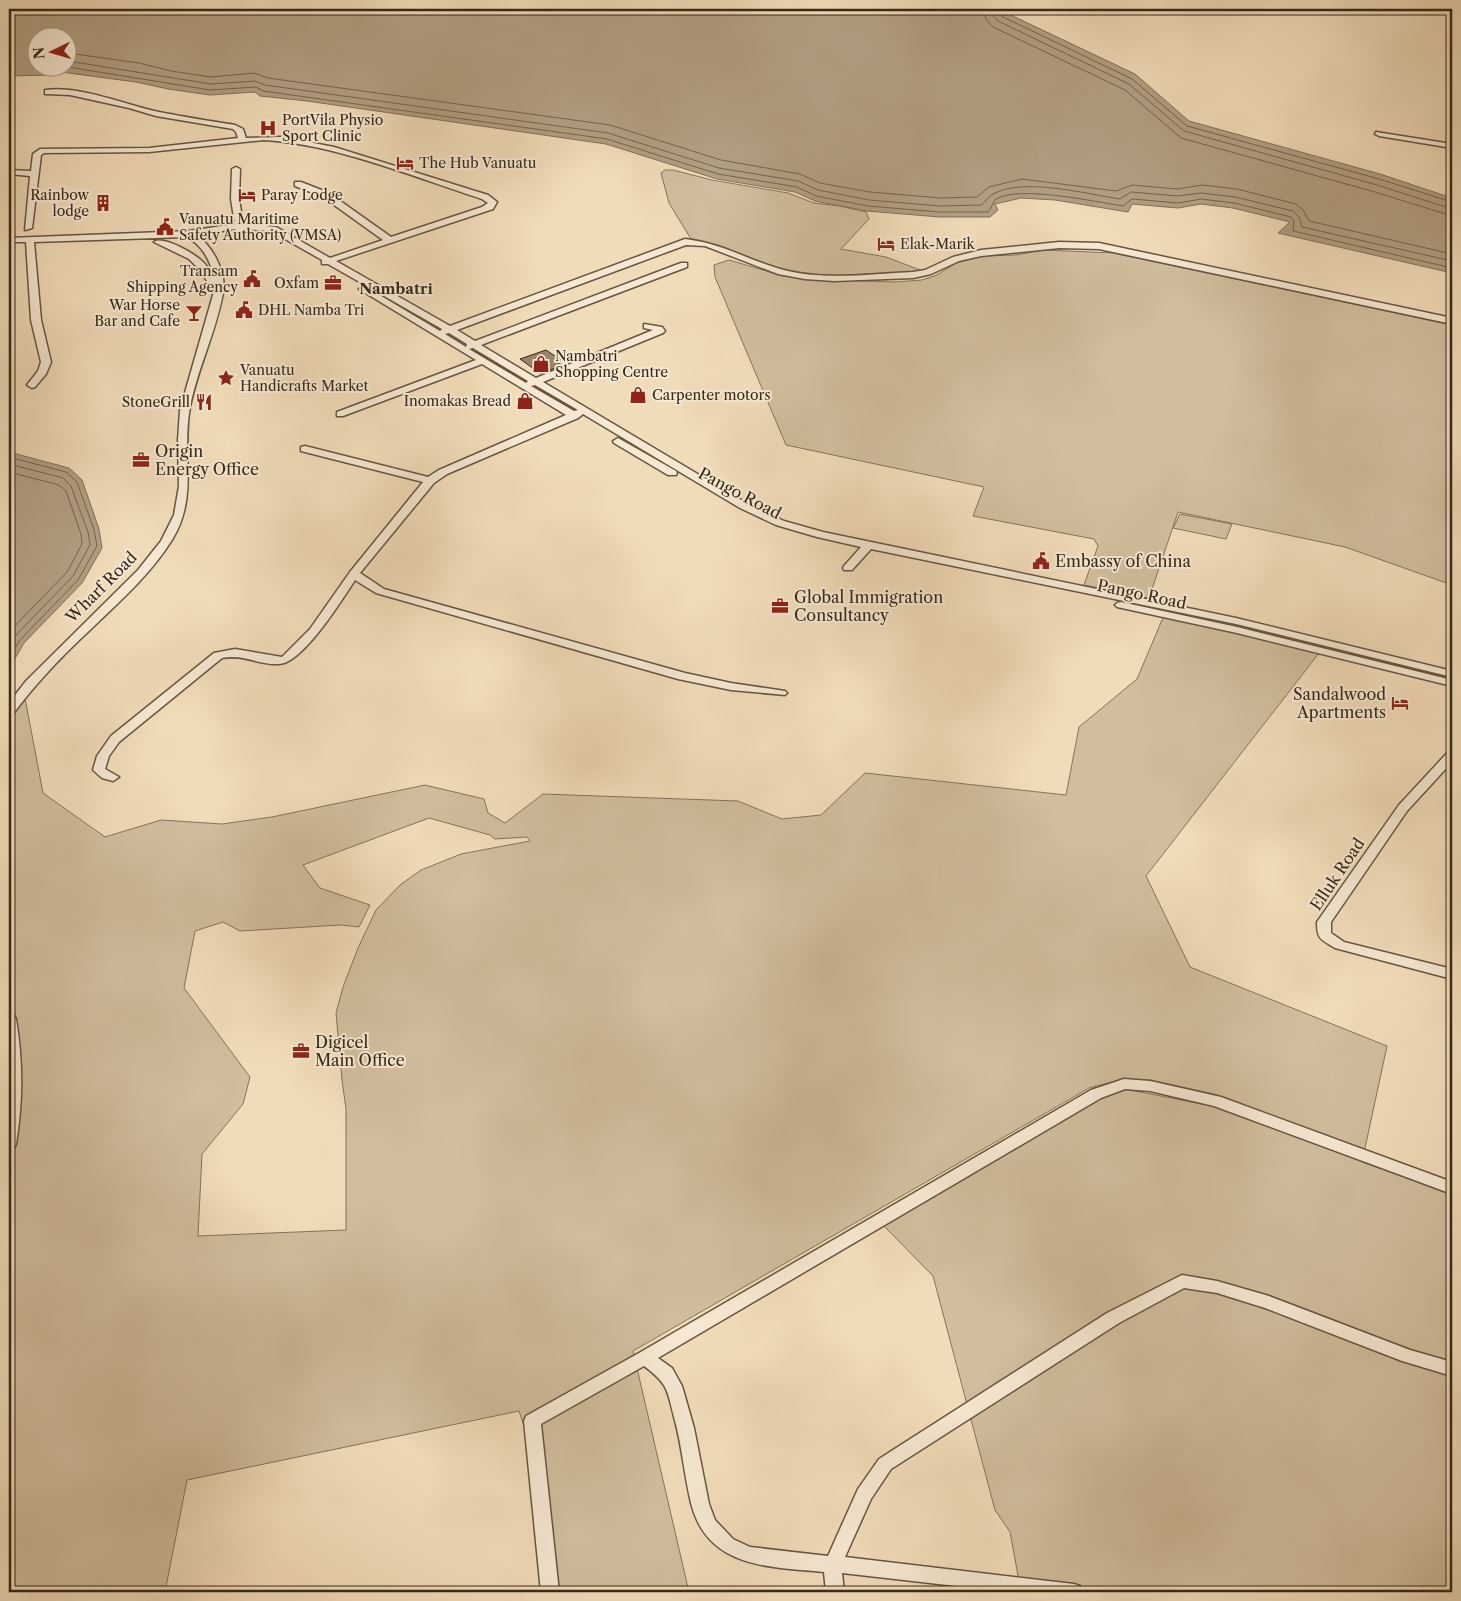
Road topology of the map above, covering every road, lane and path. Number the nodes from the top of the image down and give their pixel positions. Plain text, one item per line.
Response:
1 (48, 92) dead end
2 (1379, 134) dead end
3 (242, 140) junction
4 (1452, 146) edge
5 (236, 169) dead end
6 (9, 172) edge
7 (33, 174) junction
8 (298, 184) dead end
9 (28, 228) dead end
10 (240, 229) junction
11 (186, 234) junction
12 (200, 239) junction
13 (9, 240) edge
14 (30, 240) junction
15 (66, 240) junction
16 (390, 241) junction
17 (175, 245) junction
18 (329, 261) junction
19 (318, 264) junction
20 (684, 265) dead end
21 (218, 296) junction
22 (1452, 321) edge
23 (648, 326) dead end
24 (450, 330) junction
25 (437, 335) junction
26 (474, 344) junction
27 (463, 349) junction
28 (483, 361) junction
29 (536, 381) junction
30 (32, 385) dead end
31 (524, 386) junction
32 (579, 413) junction
33 (340, 414) dead end
34 (305, 449) dead end
35 (430, 481) junction
36 (866, 548) junction
37 (848, 568) dead end
38 (354, 574) junction
39 (1452, 674) edge
40 (1452, 683) edge
41 (781, 694) dead end
42 (9, 711) edge
43 (1452, 755) edge
44 (113, 777) dead end
45 (1452, 974) edge
46 (9, 1019) edge
47 (9, 1144) edge
48 (1452, 1188) edge
49 (645, 1358) junction
50 (1452, 1370) edge
51 (832, 1566) junction
52 (550, 1592) edge
53 (835, 1592) edge
54 (1074, 1592) edge

1 - 3 street
2 - 4 street
3 - 7 street
3 - 16 street
5 - 10 street
6 - 7 street
7 - 9 street
8 - 16 street
10 - 11 street, Pango Road
10 - 12 street, Pango Road
10 - 18 street, Pango Road
10 - 19 street, Pango Road
11 - 12 street
11 - 15 street, Pango Road
11 - 17 street
12 - 17 street, Pango Road
12 - 21 street, Wharf Road
13 - 14 street, Pango Road
14 - 15 street, Pango Road
14 - 30 street
15 - 17 street, Pango Road
16 - 18 street
17 - 21 street
18 - 19 street
18 - 24 street, Pango Road
19 - 25 street, Pango Road
20 - 26 street
21 - 42 street, Wharf Road
22 - 24 street
23 - 29 street
24 - 25 street
24 - 26 street, Pango Road
25 - 27 street, Pango Road
26 - 27 street
26 - 29 street, Pango Road
27 - 28 street, Pango Road
28 - 31 street, Pango Road
28 - 33 street
29 - 31 street
29 - 32 street, Pango Road
31 - 32 street, Pango Road
32 - 35 street
32 - 36 street, Pango Road
34 - 35 street
35 - 38 street
36 - 37 street
36 - 39 street, Pango Road
36 - 40 street, Pango Road
38 - 41 street
38 - 44 street
43 - 45 street, Elluk Road
46 - 47 street
48 - 49 street
49 - 51 street
49 - 52 street
50 - 51 street
51 - 53 street
51 - 54 street

